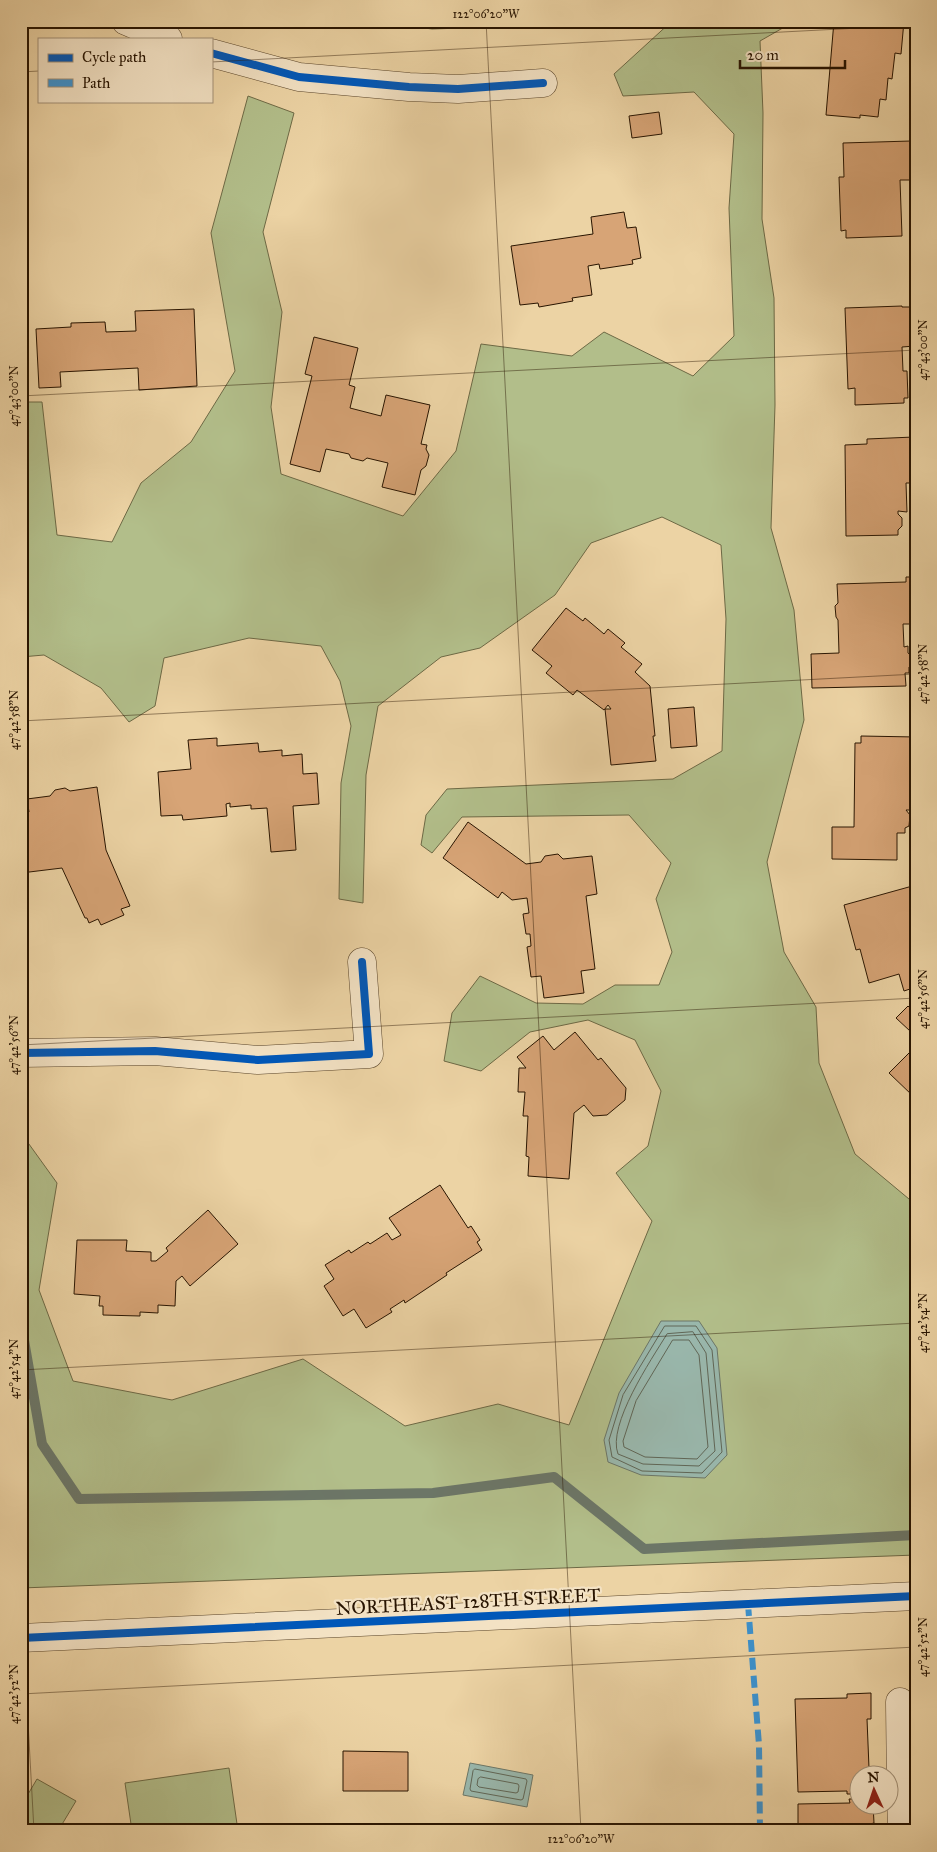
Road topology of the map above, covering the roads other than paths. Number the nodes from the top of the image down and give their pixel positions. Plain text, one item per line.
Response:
1 (126, 21) edge
2 (166, 38) edge
3 (212, 53) edge
4 (543, 83) dead end
5 (362, 962) dead end
6 (21, 1053) edge
7 (916, 1596) edge
8 (21, 1638) edge
9 (900, 1702) dead end
10 (908, 1792) edge
11 (902, 1831) edge

1 - 2 street
3 - 4 street
5 - 6 street
7 - 8 street, NORTHEAST 128TH STREET
9 - 10 street
10 - 11 street

